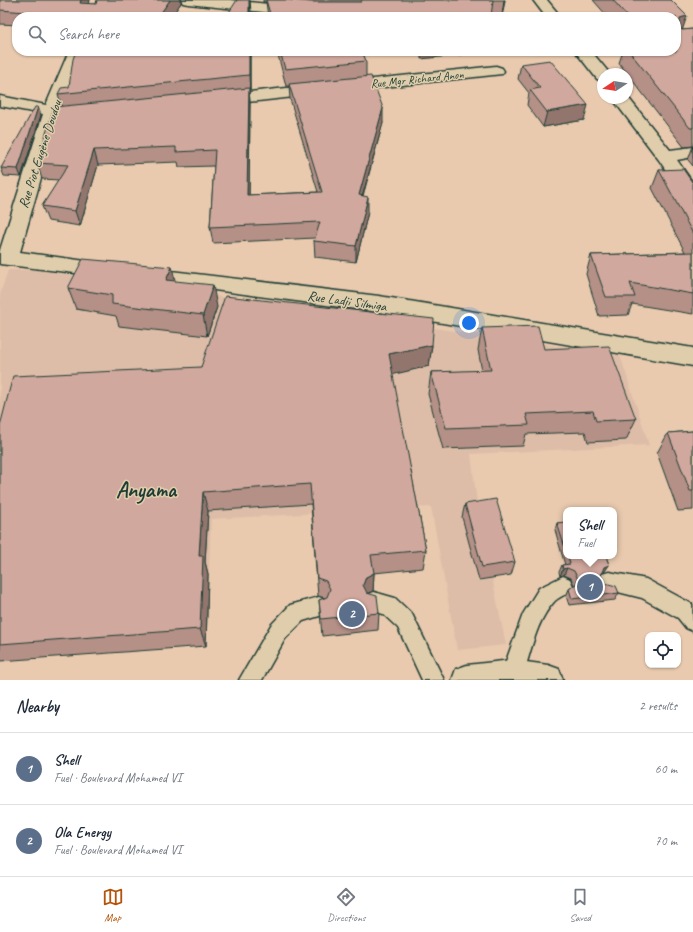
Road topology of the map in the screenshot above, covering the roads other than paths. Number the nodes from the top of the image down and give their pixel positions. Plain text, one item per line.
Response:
1 (188, 0) edge
2 (540, 0) edge
3 (305, 12) edge
4 (550, 12) edge
5 (75, 56) edge
6 (587, 56) edge
7 (597, 68) edge
8 (496, 71) dead end
9 (0, 101) edge
10 (202, 102) edge
11 (625, 104) edge
12 (56, 115) junction
13 (693, 152) edge
14 (665, 156) junction
15 (693, 196) edge
16 (4, 257) edge
17 (693, 357) edge
18 (609, 581) dead end
19 (563, 586) dead end
20 (374, 602) edge
21 (319, 607) edge
22 (693, 621) edge
23 (512, 675) junction
24 (250, 680) edge
25 (433, 680) edge
26 (467, 680) edge
27 (548, 680) edge

1 - 3 street
2 - 4 street
5 - 12 street, Rue Piot Eugène Doudou
6 - 7 street
8 - 10 street, Rue Mgr Richard Anon
9 - 12 street
11 - 14 street
12 - 16 street, Rue Piot Eugène Doudou
13 - 14 street
14 - 15 street
16 - 17 street, Rue Ladji Silmiga
18 - 22 lane
19 - 23 lane
20 - 25 lane
21 - 24 lane
23 - 26 street
23 - 27 street

